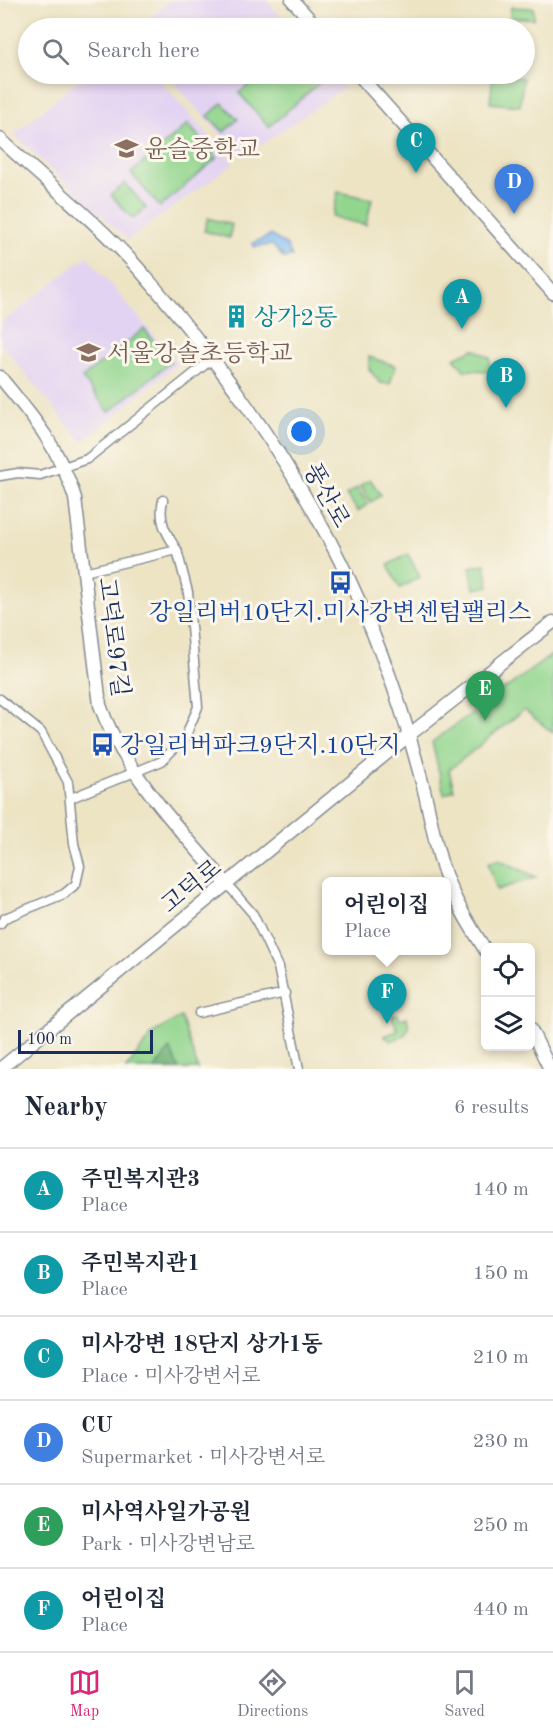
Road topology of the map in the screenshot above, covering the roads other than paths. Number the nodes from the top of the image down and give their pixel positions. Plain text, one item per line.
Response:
1 (292, 0) edge
2 (309, 18) edge
3 (367, 84) edge
4 (0, 139) edge
5 (553, 293) edge
6 (211, 360) junction
7 (0, 376) edge
8 (64, 466) junction
9 (0, 476) edge
10 (163, 500) dead end
11 (177, 550) junction
12 (84, 572) junction
13 (553, 622) edge
14 (0, 699) edge
15 (409, 735) junction
16 (135, 771) junction
17 (71, 798) junction
18 (446, 877) edge
19 (227, 884) junction
20 (451, 888) edge
21 (0, 924) edge
22 (481, 944) edge
23 (285, 993) junction
24 (199, 1014) dead end
25 (535, 1037) edge
26 (0, 1069) edge
27 (299, 1069) edge
28 (550, 1069) edge

1 - 2 street
3 - 5 street
4 - 6 street, 풍산로
6 - 8 street
6 - 15 street, 풍산로
7 - 8 street, 고덕로97길
8 - 9 street
8 - 12 street, 고덕로97길
10 - 11 street
11 - 12 street
11 - 16 street
12 - 16 street, 고덕로97길
13 - 15 street, 고덕로
14 - 17 street
15 - 18 street, 풍산로
15 - 19 street, 고덕로
16 - 17 street
16 - 19 street, 고덕로97길
17 - 21 street
19 - 23 street
19 - 26 street, 고덕로
20 - 22 street, 풍산로
23 - 24 street
23 - 27 street
25 - 28 street

